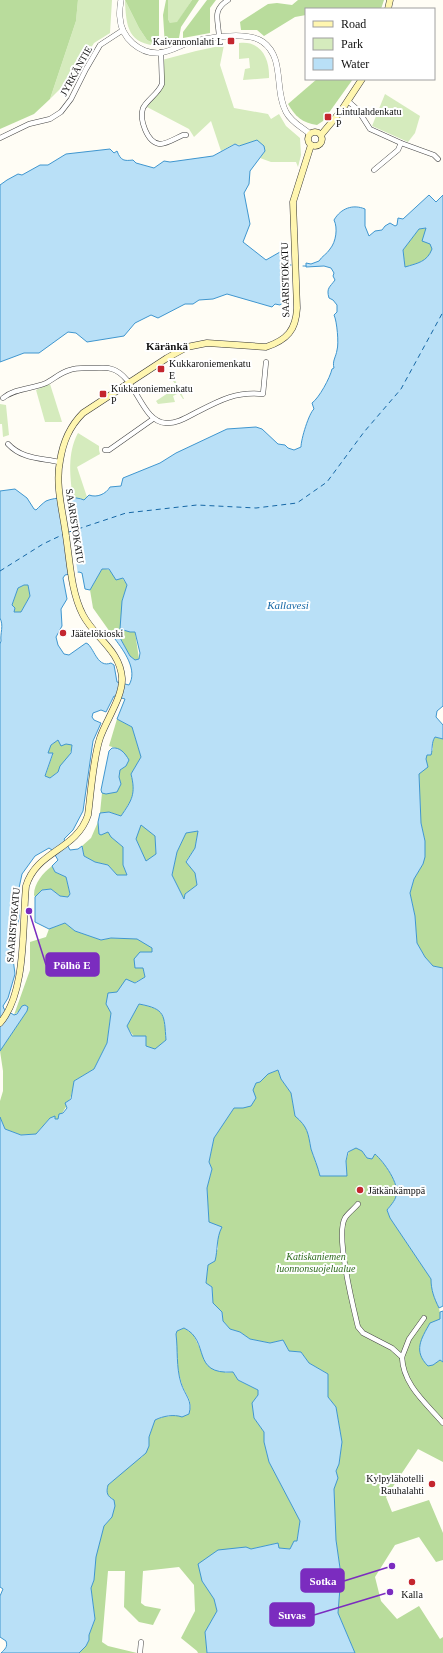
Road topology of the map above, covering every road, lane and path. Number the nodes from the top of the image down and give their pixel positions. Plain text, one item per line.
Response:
1 (121, 0) edge
2 (228, 0) edge
3 (123, 30) junction
4 (219, 38) junction
5 (161, 52) junction
6 (361, 80) edge
7 (348, 101) junction
8 (310, 134) junction
9 (186, 135) dead end
10 (321, 135) junction
11 (0, 138) edge
12 (400, 143) junction
13 (311, 145) junction
14 (438, 159) dead end
15 (374, 170) dead end
16 (266, 362) dead end
17 (129, 383) junction
18 (3, 398) dead end
19 (153, 419) junction
20 (8, 444) dead end
21 (106, 450) dead end
22 (59, 462) junction
23 (0, 1023) edge
24 (358, 1204) dead end
25 (424, 1318) dead end
26 (402, 1357) junction
27 (443, 1423) edge
28 (141, 1642) dead end
29 (140, 1653) edge

1 - 3 street
2 - 4 street
3 - 5 street
3 - 11 street, JYRKÄNTIE
4 - 5 street
4 - 8 street
5 - 9 street
6 - 7 main road
7 - 10 main road
7 - 12 street
8 - 10 main road
8 - 13 main road
10 - 13 main road
12 - 14 street
12 - 15 street
13 - 17 main road, SAARISTOKATU
16 - 19 street
17 - 18 street
17 - 19 street
17 - 22 main road, SAARISTOKATU
19 - 21 street
20 - 22 street
22 - 23 main road, SAARISTOKATU
24 - 26 street
25 - 26 street
26 - 27 street
28 - 29 street

